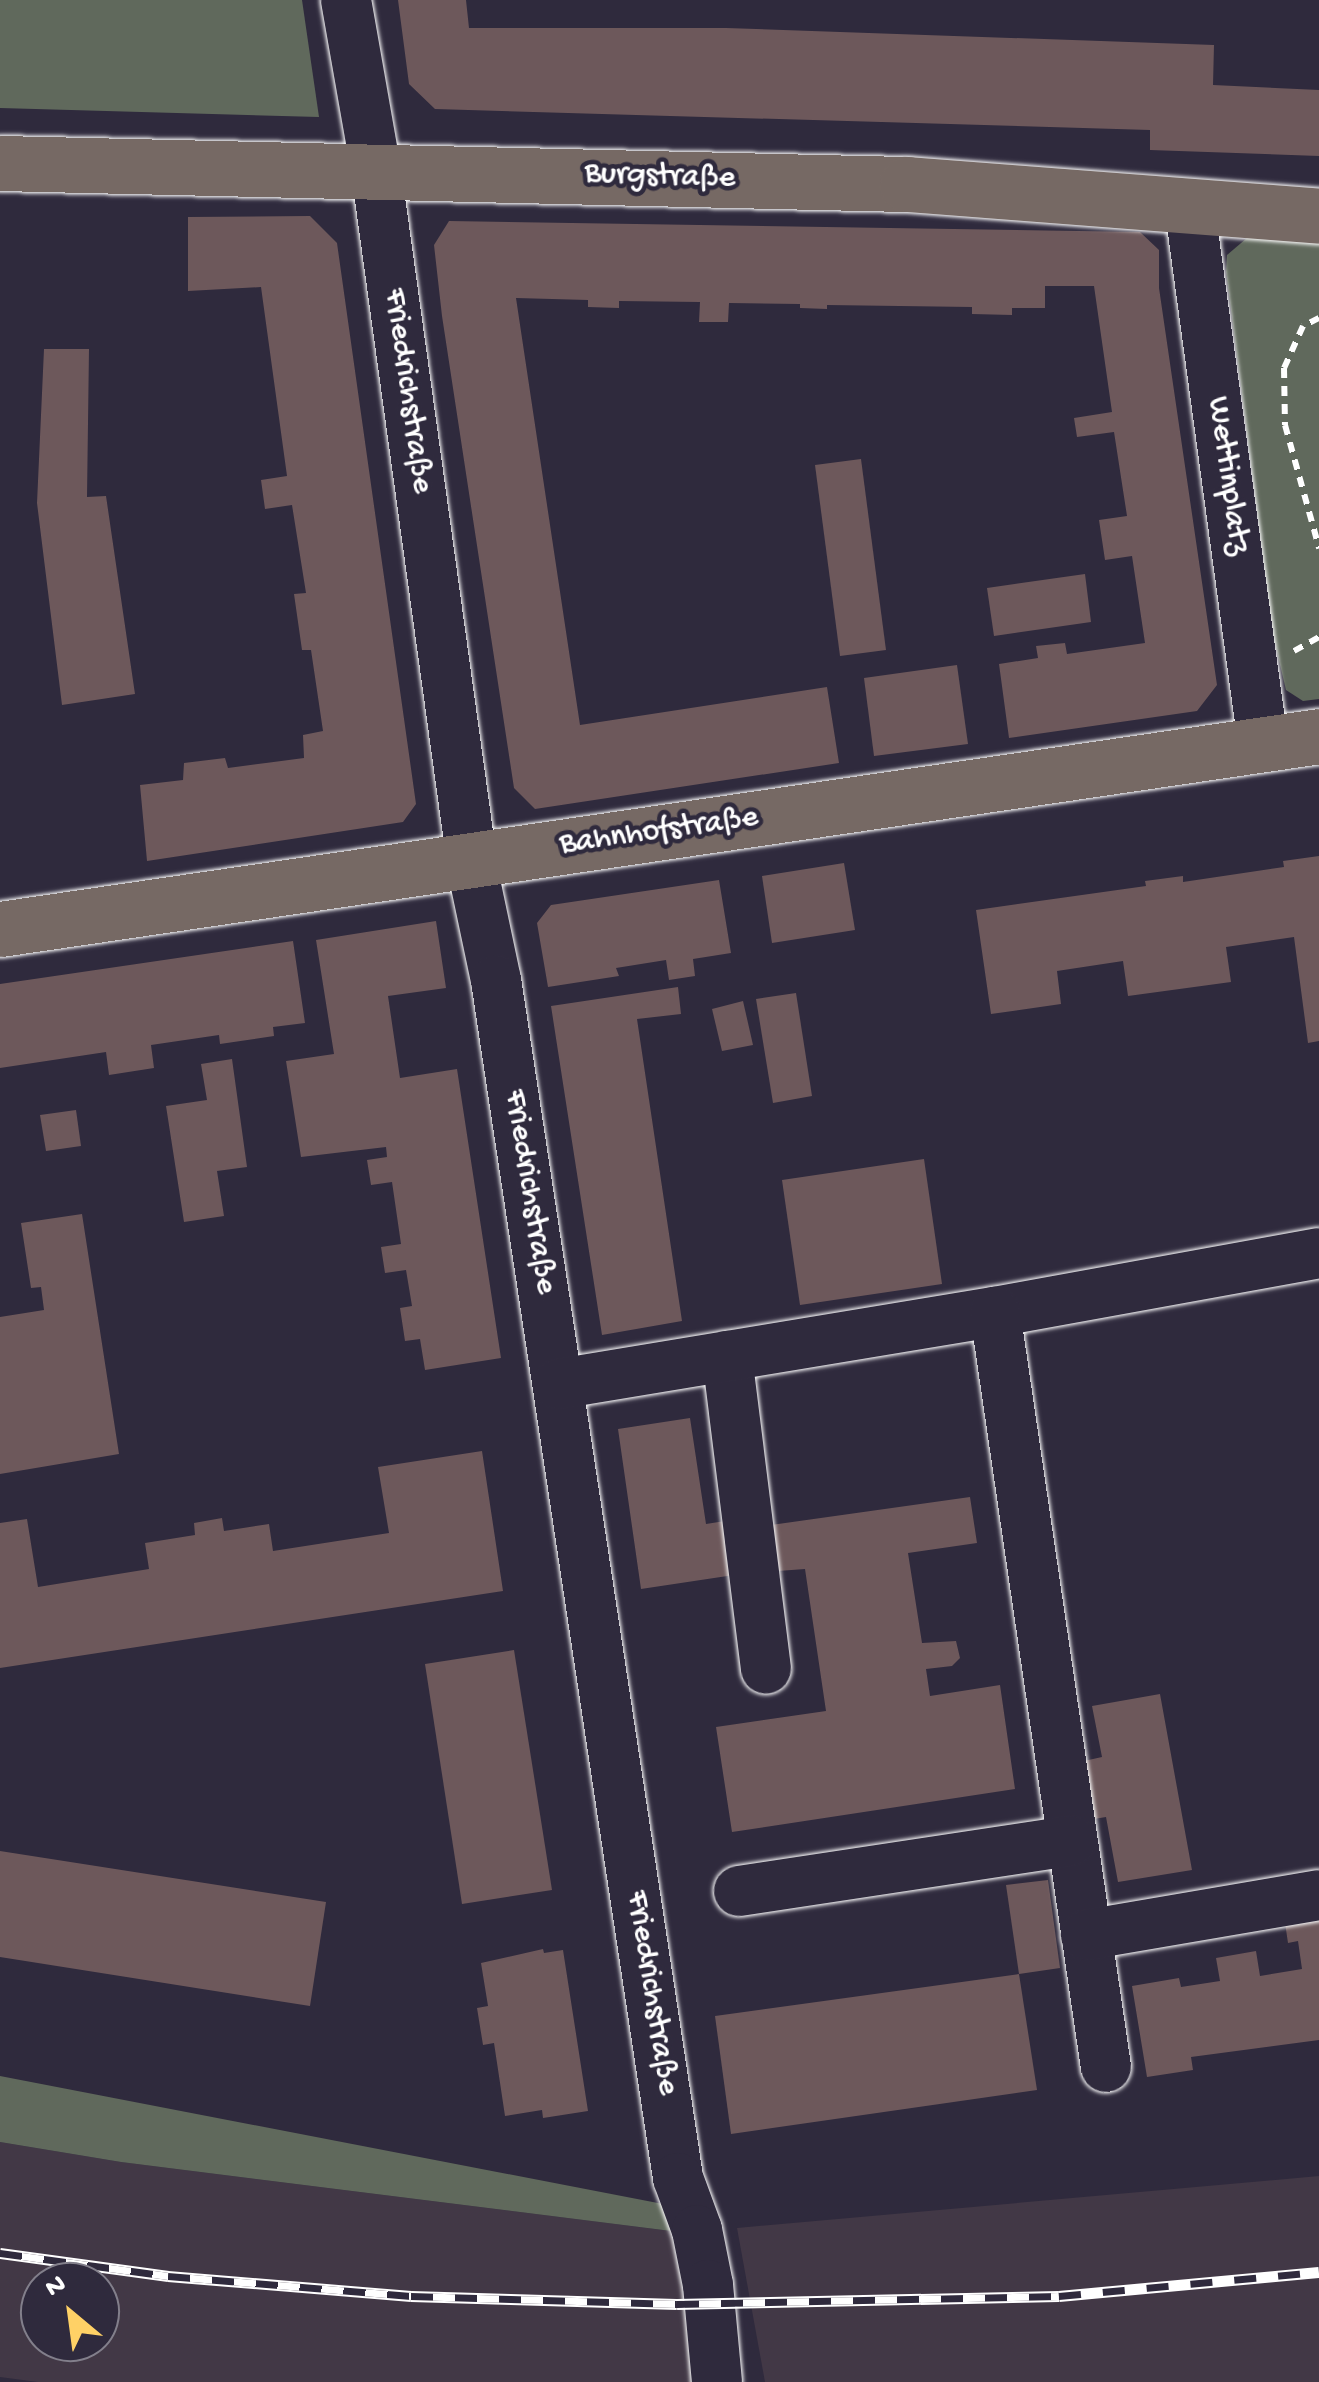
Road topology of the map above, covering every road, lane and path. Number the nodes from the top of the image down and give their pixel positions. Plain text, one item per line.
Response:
1 (346, 0) edge
2 (0, 163) edge
3 (376, 170) junction
4 (1190, 210) junction
5 (1319, 216) edge
6 (1319, 318) edge
7 (1319, 548) edge
8 (1319, 736) edge
9 (1264, 743) junction
10 (472, 859) junction
11 (0, 929) edge
12 (1319, 1253) edge
13 (994, 1312) junction
14 (727, 1356) junction
15 (558, 1384) junction
16 (766, 1668) dead end
17 (1071, 1840) junction
18 (740, 1891) dead end
19 (1319, 1895) edge
20 (1086, 1935) junction
21 (1106, 2068) dead end
22 (717, 2382) edge

1 - 3 street, Friedrichstraße
2 - 3 main road, Burgstraße
3 - 4 main road, Burgstraße
3 - 10 street, Friedrichstraße
4 - 5 main road, Burgstraße
4 - 9 street, Wettinplatz
6 - 7 path
8 - 9 main road, Bahnhofstraße
9 - 10 main road, Bahnhofstraße
10 - 11 main road, Bahnhofstraße
10 - 15 street, Friedrichstraße
12 - 13 street
13 - 14 street
13 - 17 street
14 - 15 street
14 - 16 street
15 - 22 street, Friedrichstraße
17 - 18 street
17 - 20 street
19 - 20 street
20 - 21 street

